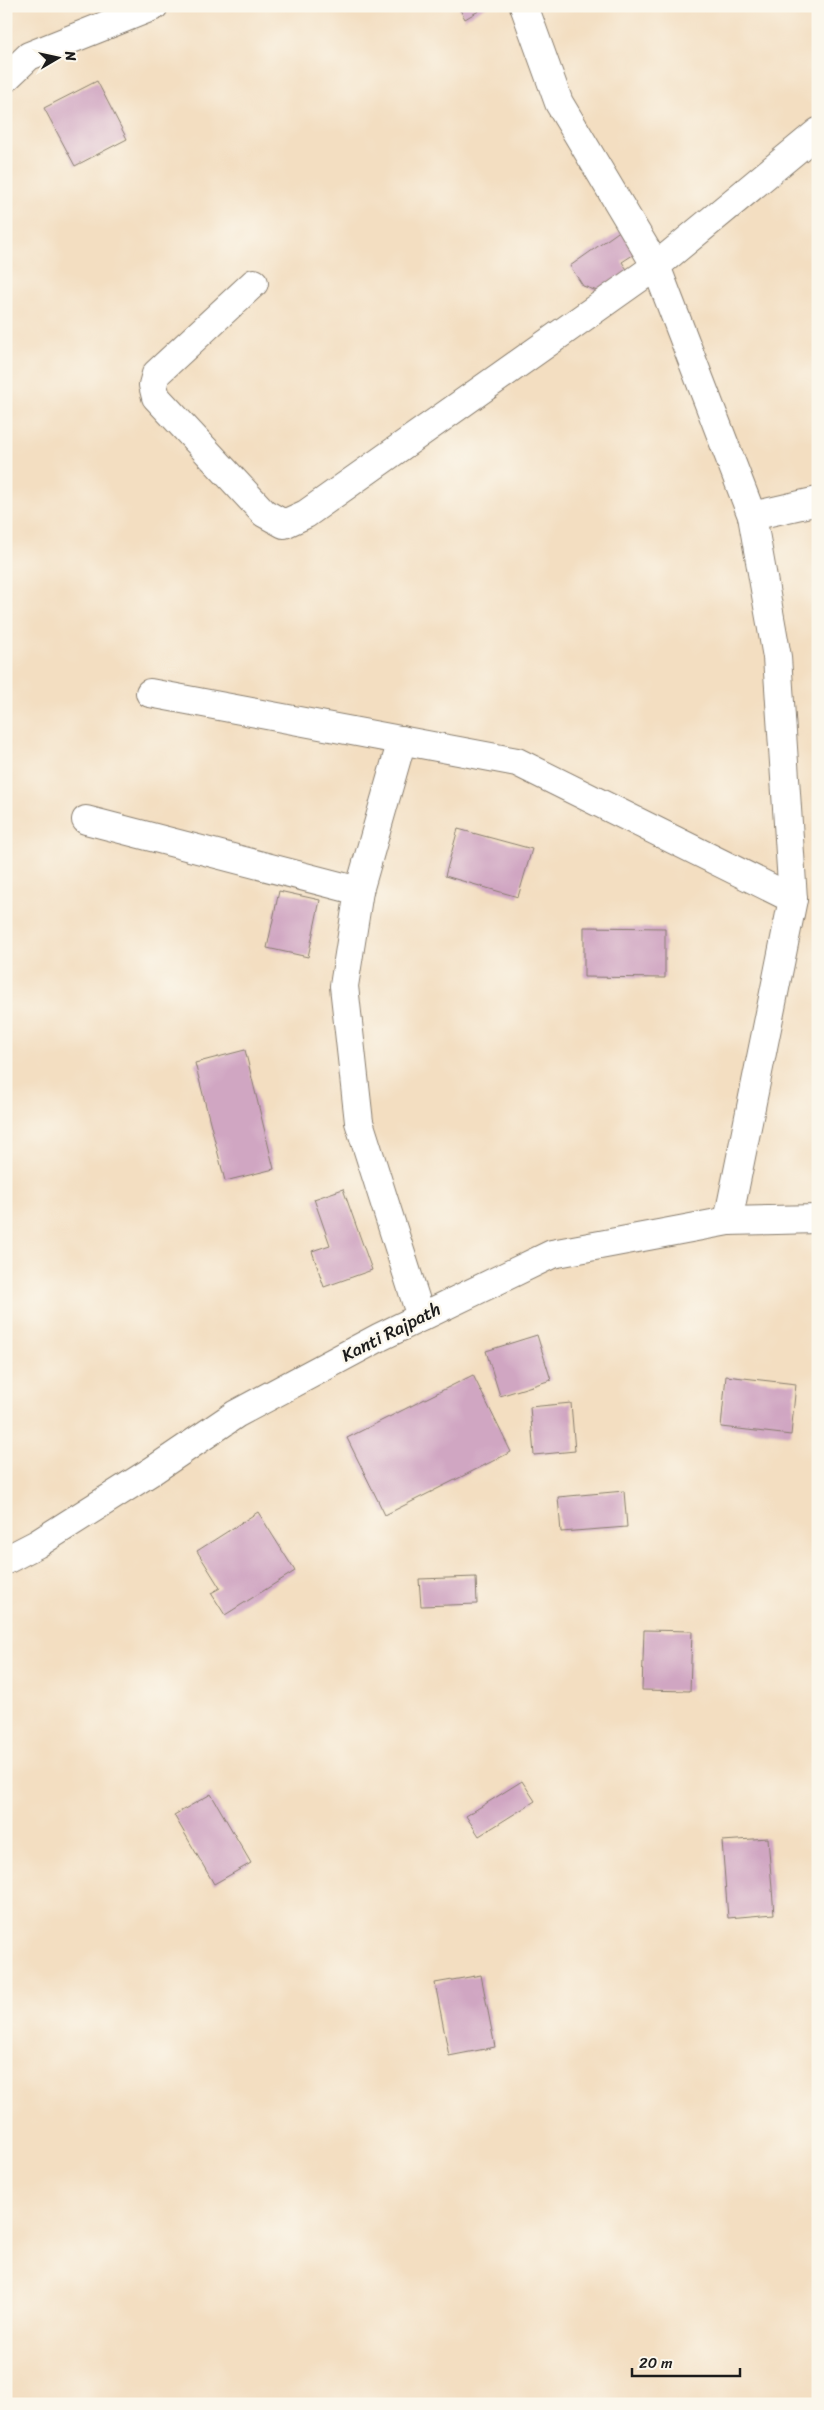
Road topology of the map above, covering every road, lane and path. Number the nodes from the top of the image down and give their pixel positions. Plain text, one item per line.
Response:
1 (154, 6) edge
2 (524, 6) edge
3 (6, 78) edge
4 (818, 132) edge
5 (656, 266) junction
6 (254, 283) dead end
7 (818, 501) edge
8 (752, 516) junction
9 (150, 692) dead end
10 (402, 740) junction
11 (86, 820) dead end
12 (359, 891) junction
13 (793, 899) junction
14 (818, 1218) edge
15 (728, 1221) junction
16 (421, 1317) junction
17 (6, 1560) edge

1 - 3 street
2 - 5 street
4 - 5 street
5 - 6 street
5 - 8 street
7 - 8 street
8 - 13 street
9 - 10 street
10 - 12 street
10 - 13 street
11 - 12 street
12 - 16 street
13 - 15 street
14 - 15 street, Kanti Rajpath
15 - 16 street, Kanti Rajpath
16 - 17 street, Kanti Rajpath

